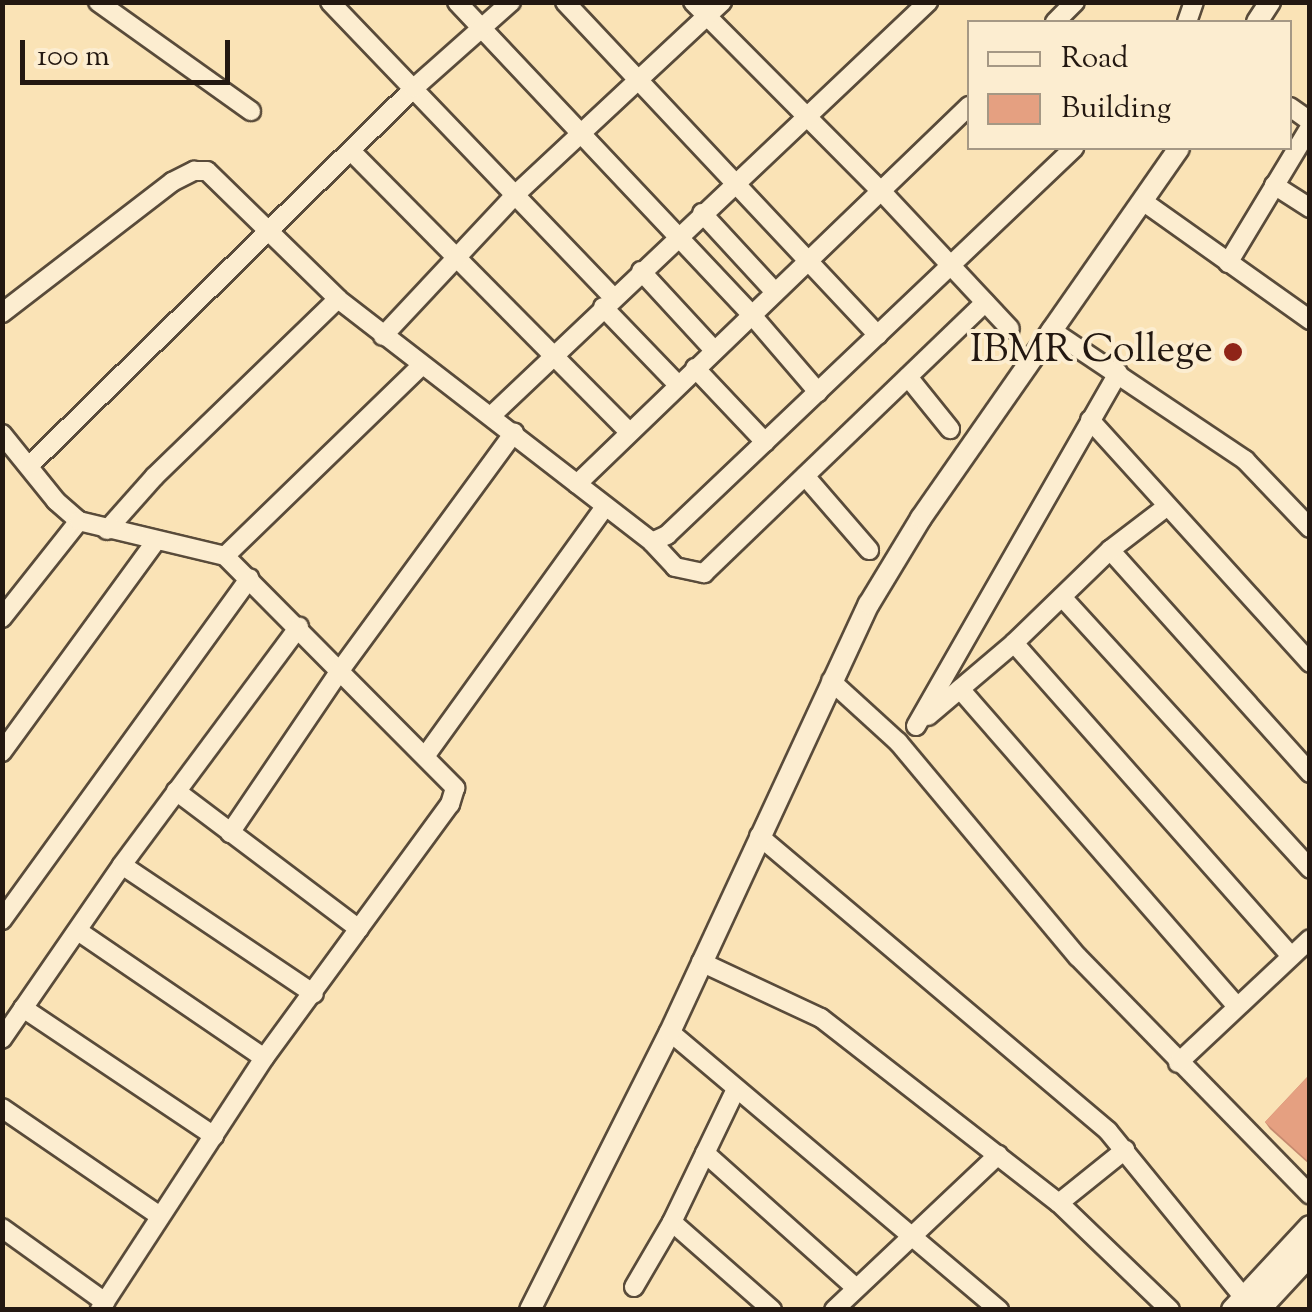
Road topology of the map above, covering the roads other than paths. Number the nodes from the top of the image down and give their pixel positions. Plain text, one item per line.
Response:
1 (98, 2) edge
2 (330, 2) edge
3 (358, 2) edge
4 (457, 2) edge
5 (511, 2) edge
6 (565, 2) edge
7 (693, 2) edge
8 (722, 2) edge
9 (928, 2) edge
10 (344, 16) junction
11 (707, 18) junction
12 (482, 29) junction
13 (638, 81) junction
14 (414, 88) junction
15 (967, 109) edge
16 (251, 111) dead end
17 (807, 116) junction
18 (1310, 124) edge
19 (579, 135) junction
20 (351, 150) junction
21 (1072, 150) edge
22 (1177, 150) edge
23 (736, 182) junction
24 (1274, 185) junction
25 (882, 192) junction
26 (516, 194) junction
27 (1144, 202) junction
28 (1310, 208) edge
29 (702, 214) junction
30 (270, 231) junction
31 (678, 237) junction
32 (456, 255) junction
33 (807, 262) junction
34 (1228, 264) junction
35 (950, 266) junction
36 (641, 271) junction
37 (774, 292) junction
38 (338, 299) junction
39 (608, 302) junction
40 (985, 304) junction
41 (2, 313) edge
42 (751, 314) junction
43 (1310, 320) edge
44 (1010, 330) dead end
45 (1051, 330) junction
46 (878, 335) junction
47 (383, 336) junction
48 (714, 350) junction
49 (554, 354) junction
50 (422, 365) junction
51 (695, 368) junction
52 (1118, 373) junction
53 (908, 377) junction
54 (677, 384) junction
55 (818, 392) junction
56 (492, 415) junction
57 (1090, 420) junction
58 (950, 428) dead end
59 (628, 431) junction
60 (514, 433) junction
61 (2, 434) edge
62 (765, 442) junction
63 (29, 466) junction
64 (805, 476) junction
65 (577, 484) junction
66 (1166, 507) junction
67 (605, 508) junction
68 (79, 522) junction
69 (1310, 528) edge
70 (107, 530) junction
71 (156, 541) junction
72 (652, 542) junction
73 (869, 550) dead end
74 (1110, 550) junction
75 (225, 556) junction
76 (250, 578) junction
77 (1062, 597) junction
78 (2, 618) edge
79 (299, 627) junction
80 (1014, 644) junction
81 (1310, 663) edge
82 (341, 670) junction
83 (830, 680) junction
84 (960, 689) junction
85 (916, 726) junction
86 (898, 742) junction
87 (2, 752) edge
88 (426, 755) junction
89 (1310, 773) edge
90 (176, 791) junction
91 (230, 833) junction
92 (759, 836) junction
93 (122, 865) junction
94 (1310, 870) edge
95 (10, 894) edge
96 (2, 920) edge
97 (360, 929) junction
98 (78, 931) junction
99 (1310, 939) edge
100 (1291, 956) junction
101 (701, 962) junction
102 (314, 994) junction
103 (1236, 1005) junction
104 (24, 1008) junction
105 (670, 1032) junction
106 (2, 1039) edge
107 (264, 1058) junction
108 (1178, 1063) junction
109 (735, 1091) junction
110 (2, 1108) edge
111 (214, 1136) junction
112 (1125, 1150) junction
113 (705, 1153) junction
114 (998, 1155) junction
115 (1310, 1195) edge
116 (1059, 1203) junction
117 (158, 1214) junction
118 (672, 1222) junction
119 (1310, 1227) edge
120 (2, 1228) edge
121 (911, 1238) junction
122 (1310, 1254) edge
123 (634, 1287) dead end
124 (856, 1288) junction
125 (102, 1306) edge
126 (1245, 1306) edge
127 (530, 1310) edge
128 (772, 1310) edge
129 (834, 1310) edge
130 (999, 1310) edge
131 (1170, 1310) edge

1 - 16 street
2 - 10 street
3 - 10 street
4 - 12 street
5 - 12 street
6 - 13 street
7 - 11 street
8 - 11 street
9 - 17 street
10 - 14 street
11 - 13 street
11 - 17 street
12 - 14 street
12 - 19 street
13 - 19 street
13 - 23 street
14 - 20 street
14 - 26 street
15 - 25 street
17 - 23 street
17 - 25 street
18 - 24 street
19 - 26 street
19 - 31 street
20 - 30 street
20 - 32 street
21 - 35 street
22 - 27 street
23 - 29 street
23 - 33 street
24 - 28 street
24 - 34 street
25 - 33 street
25 - 35 street
26 - 32 street
26 - 39 street
27 - 34 street
27 - 45 street
29 - 31 street
29 - 37 street
30 - 38 street
30 - 41 street
30 - 63 street
31 - 36 street
31 - 42 street
32 - 47 street
32 - 49 street
33 - 37 street
33 - 46 street
34 - 43 street
35 - 40 street
35 - 46 street
36 - 39 street
36 - 48 street
37 - 42 street
38 - 47 street
38 - 70 street
39 - 49 street
39 - 54 street
40 - 44 street
40 - 53 street
42 - 48 street
42 - 55 street
45 - 52 street
45 - 83 street
46 - 55 street
47 - 50 street
48 - 51 street
49 - 56 street
49 - 59 street
50 - 56 street
50 - 75 street
51 - 54 street
51 - 62 street
52 - 57 street
52 - 69 street
53 - 58 street
53 - 64 street
54 - 59 street
55 - 62 street
56 - 60 street
57 - 66 street
57 - 85 street
59 - 65 street
60 - 65 street
60 - 82 street
61 - 63 street
62 - 72 street
63 - 68 street
64 - 72 street
64 - 73 street
65 - 67 street
66 - 74 street
66 - 81 street
67 - 72 street
67 - 88 street
68 - 70 street
68 - 78 street
70 - 71 street
71 - 75 street
71 - 87 street
74 - 77 street
74 - 89 street
75 - 76 street
76 - 79 street
76 - 95 street
77 - 80 street
77 - 94 street
79 - 82 street
79 - 90 street
80 - 84 street
80 - 100 street
82 - 88 street
82 - 91 street
83 - 86 street
83 - 92 street
84 - 85 street
84 - 103 street
85 - 86 street
86 - 108 street
88 - 97 street
90 - 91 street
90 - 93 street
91 - 97 street
92 - 101 street
92 - 112 street
93 - 98 street
93 - 102 street
95 - 96 street
97 - 102 street
98 - 104 street
98 - 107 street
99 - 100 street
100 - 103 street
101 - 105 street
101 - 114 street
102 - 107 street
103 - 108 street
104 - 106 street
104 - 111 street
105 - 109 street
105 - 127 street
107 - 111 street
108 - 115 street
109 - 113 street
109 - 121 street
110 - 117 street
111 - 117 street
112 - 116 street
112 - 126 street
113 - 118 street
113 - 124 street
114 - 116 street
114 - 121 street
116 - 131 street
117 - 125 street
118 - 123 street
118 - 128 street
119 - 126 main road
120 - 125 street
121 - 124 street
121 - 130 street
122 - 126 main road
124 - 129 street

